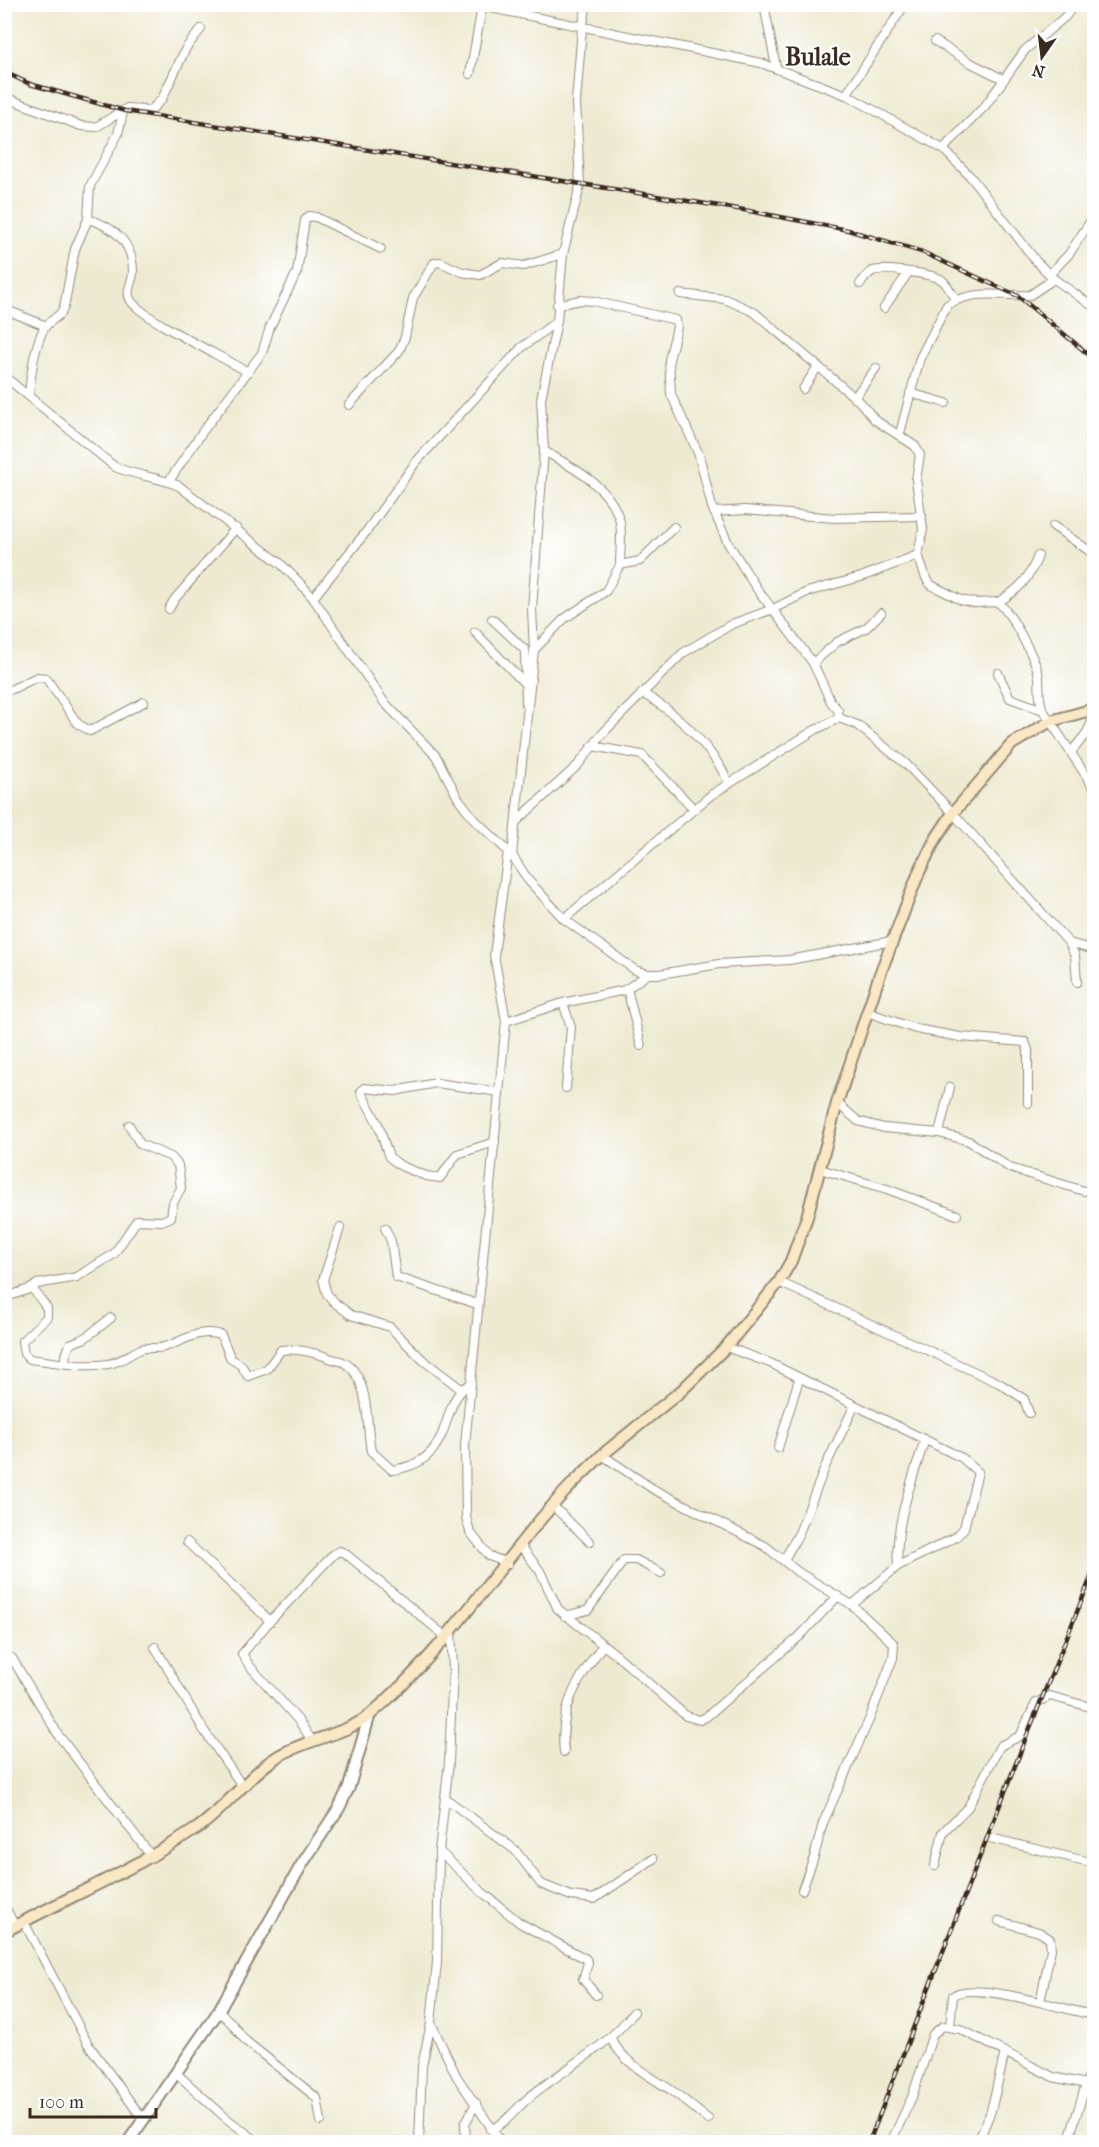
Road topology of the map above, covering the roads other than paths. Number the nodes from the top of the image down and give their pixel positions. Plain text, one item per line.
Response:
1 (471, 4) edge
2 (587, 4) edge
3 (764, 4) edge
4 (905, 4) edge
5 (1075, 4) edge
6 (482, 7) junction
7 (201, 28) dead end
8 (582, 28) junction
9 (935, 41) dead end
10 (776, 67) junction
11 (470, 74) dead end
12 (1003, 79) junction
13 (846, 95) junction
14 (4, 97) edge
15 (123, 112) junction
16 (943, 149) junction
17 (1095, 216) edge
18 (88, 219) junction
19 (381, 249) dead end
20 (563, 254) junction
21 (908, 273) junction
22 (1052, 276) junction
23 (860, 284) dead end
24 (680, 294) dead end
25 (956, 300) junction
26 (557, 305) junction
27 (1095, 307) edge
28 (884, 308) dead end
29 (4, 309) edge
30 (557, 321) junction
31 (46, 326) junction
32 (817, 368) junction
33 (876, 368) dead end
34 (248, 372) junction
35 (4, 376) edge
36 (803, 389) dead end
37 (910, 393) junction
38 (29, 396) junction
39 (855, 398) junction
40 (946, 403) dead end
41 (349, 405) dead end
42 (900, 433) junction
43 (544, 451) junction
44 (169, 481) junction
45 (714, 512) junction
46 (922, 516) junction
47 (1053, 526) dead end
48 (674, 527) dead end
49 (236, 528) junction
50 (1095, 554) edge
51 (918, 555) junction
52 (1038, 556) dead end
53 (620, 565) junction
54 (313, 597) junction
55 (998, 602) junction
56 (169, 609) dead end
57 (773, 609) junction
58 (881, 613) dead end
59 (492, 619) dead end
60 (475, 632) dead end
61 (534, 650) junction
62 (813, 663) junction
63 (998, 673) dead end
64 (525, 684) junction
65 (4, 693) edge
66 (642, 693) junction
67 (144, 702) dead end
68 (529, 707) junction
69 (1095, 709) edge
70 (1043, 710) junction
71 (839, 718) junction
72 (1095, 718) edge
73 (1051, 721) junction
74 (592, 746) junction
75 (1072, 750) junction
76 (729, 782) junction
77 (1095, 788) edge
78 (694, 809) junction
79 (953, 813) junction
80 (518, 820) junction
81 (510, 853) junction
82 (564, 920) junction
83 (892, 941) junction
84 (1069, 944) junction
85 (1095, 950) edge
86 (648, 974) junction
87 (1077, 982) dead end
88 (627, 988) junction
89 (563, 1003) junction
90 (867, 1012) junction
91 (506, 1021) junction
92 (641, 1046) dead end
93 (950, 1087) dead end
94 (566, 1088) dead end
95 (499, 1092) junction
96 (837, 1103) junction
97 (1028, 1103) dead end
98 (129, 1125) dead end
99 (939, 1133) junction
100 (495, 1142) junction
101 (820, 1169) junction
102 (1084, 1191) dead end
103 (957, 1215) dead end
104 (340, 1228) dead end
105 (385, 1228) dead end
106 (779, 1282) junction
107 (32, 1288) junction
108 (4, 1298) edge
109 (477, 1304) junction
110 (111, 1318) dead end
111 (726, 1347) junction
112 (67, 1364) junction
113 (799, 1379) junction
114 (469, 1385) junction
115 (460, 1389) junction
116 (854, 1407) junction
117 (1029, 1413) dead end
118 (924, 1442) junction
119 (778, 1448) dead end
120 (602, 1455) junction
121 (552, 1505) junction
122 (187, 1542) dead end
123 (590, 1542) dead end
124 (521, 1546) junction
125 (784, 1560) junction
126 (508, 1563) junction
127 (898, 1566) junction
128 (661, 1573) dead end
129 (838, 1596) junction
130 (852, 1605) junction
131 (565, 1616) junction
132 (270, 1621) junction
133 (448, 1633) junction
134 (603, 1645) junction
135 (155, 1647) dead end
136 (12, 1658) dead end
137 (1095, 1708) edge
138 (369, 1717) junction
139 (311, 1739) junction
140 (564, 1752) dead end
141 (243, 1787) junction
142 (445, 1798) junction
143 (990, 1838) dead end
144 (439, 1851) junction
145 (152, 1857) junction
146 (653, 1859) dead end
147 (1095, 1863) edge
148 (934, 1866) dead end
149 (802, 1890) dead end
150 (4, 1905) edge
151 (999, 1921) dead end
152 (19, 1924) junction
153 (4, 1932) edge
154 (596, 1995) dead end
155 (1040, 2002) junction
156 (218, 2012) junction
157 (633, 2012) dead end
158 (1095, 2015) edge
159 (431, 2023) junction
160 (951, 2026) junction
161 (611, 2039) junction
162 (1005, 2052) junction
163 (1095, 2059) edge
164 (176, 2073) junction
165 (1086, 2084) junction
166 (476, 2103) junction
167 (142, 2118) junction
168 (708, 2120) dead end
169 (321, 2121) dead end
170 (491, 2130) junction
171 (128, 2142) edge
172 (258, 2142) edge
173 (419, 2142) edge
174 (466, 2142) edge
175 (501, 2142) edge
176 (891, 2142) edge
177 (978, 2142) edge
178 (1068, 2142) edge

1 - 6 street
2 - 8 street
3 - 10 street
4 - 13 street
5 - 12 street
6 - 8 street
6 - 11 street
7 - 15 street
8 - 10 street
8 - 20 street
9 - 12 street
10 - 13 street
12 - 16 street
13 - 16 street
14 - 15 street
15 - 18 street
16 - 22 street
17 - 22 street
18 - 31 street
18 - 34 street
19 - 34 street
20 - 26 street
20 - 41 street
21 - 23 street
21 - 25 street
21 - 28 street
22 - 25 street
22 - 27 street
24 - 32 street
25 - 37 street
26 - 30 street
26 - 45 street
29 - 31 street
30 - 43 street
30 - 54 street
31 - 38 street
32 - 36 street
32 - 39 street
33 - 39 street
34 - 44 street
35 - 38 street
37 - 40 street
37 - 42 street
38 - 44 street
39 - 42 street
42 - 46 street
43 - 53 street
43 - 61 street
44 - 49 street
45 - 46 street
45 - 57 street
46 - 51 street
47 - 50 street
48 - 53 street
49 - 54 street
49 - 56 street
51 - 55 street
51 - 57 street
52 - 55 street
53 - 61 street
54 - 81 street
55 - 70 street
57 - 62 street
57 - 66 street
58 - 62 street
59 - 64 street
60 - 64 street
61 - 68 street
62 - 71 street
63 - 70 street
64 - 68 street
65 - 67 street
66 - 74 street
66 - 76 street
68 - 80 street
69 - 73 main road
70 - 73 street
71 - 76 street
71 - 79 street
72 - 75 street
73 - 75 street
73 - 79 main road
74 - 78 street
74 - 80 street
75 - 77 street
76 - 78 street
78 - 82 street
79 - 83 main road
79 - 84 street
80 - 81 street
81 - 82 street
81 - 91 street
82 - 86 street
83 - 86 street
83 - 90 main road
84 - 85 street
84 - 87 street
86 - 88 street
88 - 89 street
88 - 92 street
89 - 91 street
89 - 94 street
90 - 96 main road
90 - 97 street
91 - 95 street
93 - 99 street
95 - 100 street
95 - 100 street
96 - 99 street
96 - 101 main road
98 - 107 street
99 - 102 street
100 - 109 street
101 - 103 street
101 - 106 main road
104 - 115 street
105 - 109 street
106 - 111 main road
106 - 117 street
107 - 108 street
107 - 112 street
109 - 114 street
110 - 112 street
111 - 113 street
111 - 120 main road
112 - 115 street
113 - 116 street
113 - 119 street
114 - 115 street
114 - 126 street
116 - 118 street
116 - 125 street
118 - 127 street
118 - 127 street
120 - 121 main road
120 - 125 street
121 - 123 street
121 - 124 main road
122 - 132 street
124 - 126 main road
124 - 131 street
125 - 129 street
126 - 133 main road
127 - 130 street
128 - 131 street
129 - 130 street
129 - 134 street
130 - 149 street
131 - 134 street
132 - 133 street
132 - 139 street
133 - 138 main road
133 - 142 street
134 - 140 street
135 - 141 street
136 - 145 street
137 - 148 street
138 - 139 main road
138 - 156 street
139 - 141 main road
141 - 145 main road
142 - 144 street
142 - 146 street
143 - 147 street
144 - 154 street
144 - 159 street
145 - 152 main road
150 - 152 street
151 - 155 street
152 - 153 main road
152 - 167 street
155 - 158 street
155 - 160 street
156 - 164 street
156 - 169 street
157 - 161 street
159 - 166 street
159 - 173 street
160 - 162 street
160 - 176 street
161 - 168 street
161 - 170 street
162 - 165 street
162 - 177 street
163 - 165 street
164 - 167 street
164 - 172 street
165 - 178 street
166 - 170 street
166 - 174 street
167 - 171 street
170 - 175 street

